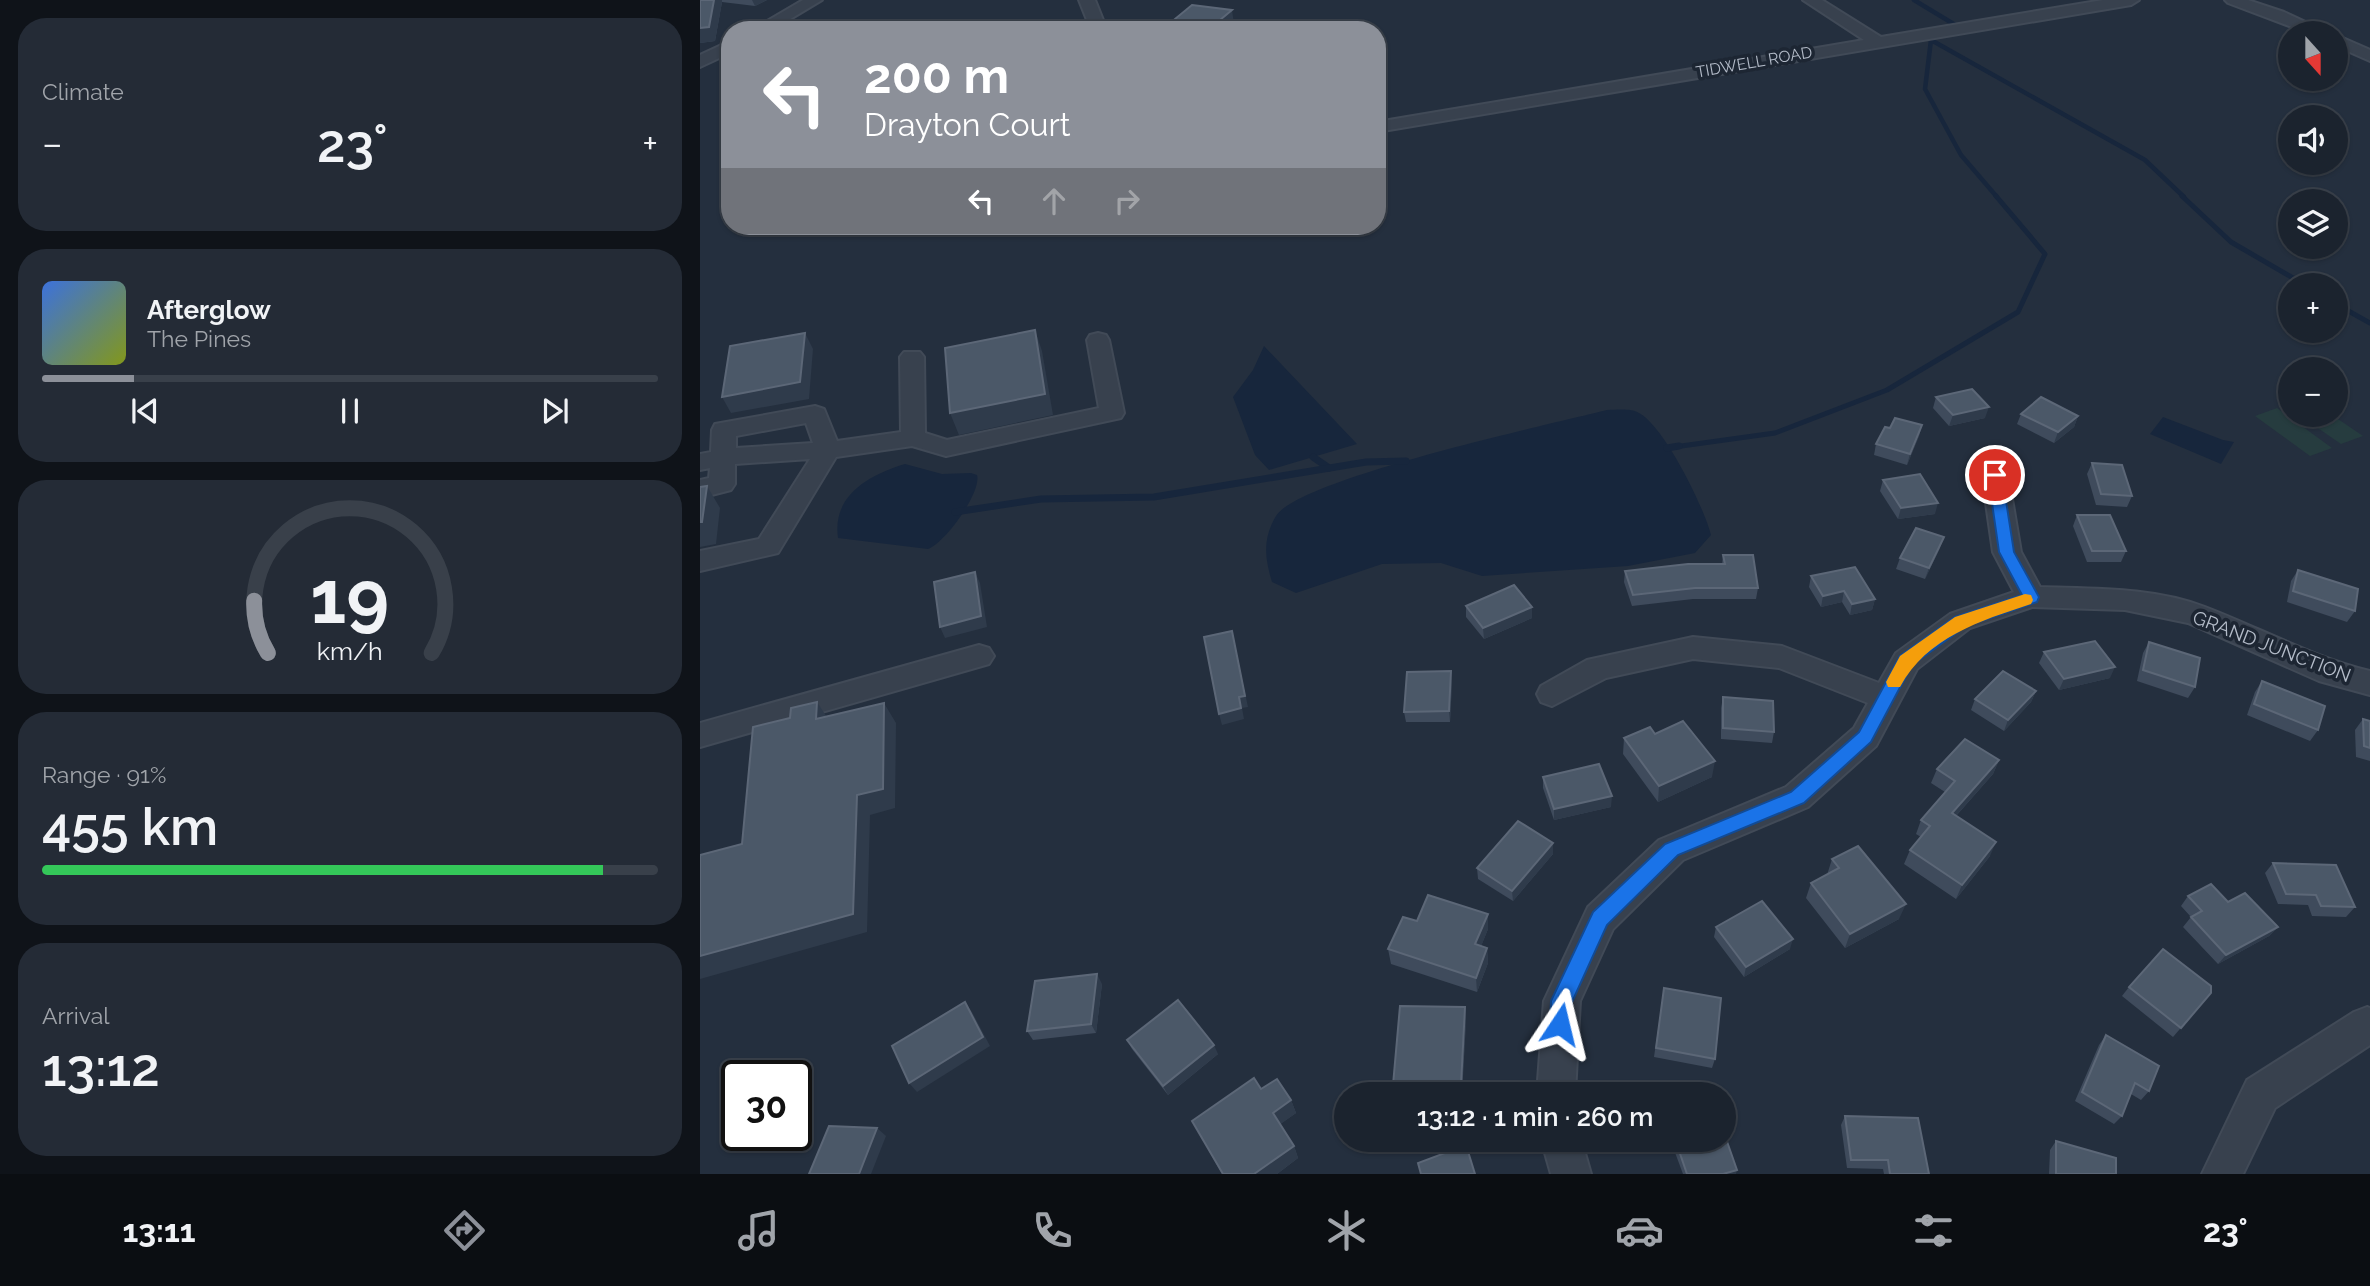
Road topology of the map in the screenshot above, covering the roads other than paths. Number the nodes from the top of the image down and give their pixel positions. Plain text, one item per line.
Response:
1 (814, 0) edge
2 (1087, 0) edge
3 (1811, 0) edge
4 (2132, 0) edge
5 (2233, 0) edge
6 (776, 21) edge
7 (1095, 21) edge
8 (2292, 21) edge
9 (1876, 41) junction
10 (2348, 46) edge
11 (721, 51) edge
12 (2370, 56) edge
13 (700, 62) edge
14 (1386, 125) edge
15 (1098, 340) dead end
16 (912, 357) dead end
17 (913, 438) junction
18 (828, 450) junction
19 (712, 460) edge
20 (1995, 475) dead end
21 (700, 489) edge
22 (700, 561) edge
23 (2031, 597) junction
24 (979, 656) dead end
25 (2370, 683) edge
26 (1552, 694) dead end
27 (1886, 698) junction
28 (700, 736) edge
29 (2367, 1025) dead end
30 (1557, 1082) edge
31 (1565, 1152) edge
32 (1571, 1174) edge
33 (2222, 1174) edge

1 - 6 street
2 - 7 street
3 - 9 street
4 - 9 street, TIDWELL ROAD
5 - 8 street
9 - 14 street, TIDWELL ROAD
10 - 12 street
11 - 13 street
15 - 17 street
16 - 17 street
17 - 18 street
18 - 19 street
18 - 19 street
18 - 22 street
19 - 21 street
20 - 23 street
23 - 25 street, GRAND JUNCTION
23 - 27 street, GRAND JUNCTION
24 - 28 street
26 - 27 street
27 - 30 street, GRAND JUNCTION
29 - 33 street
31 - 32 street

